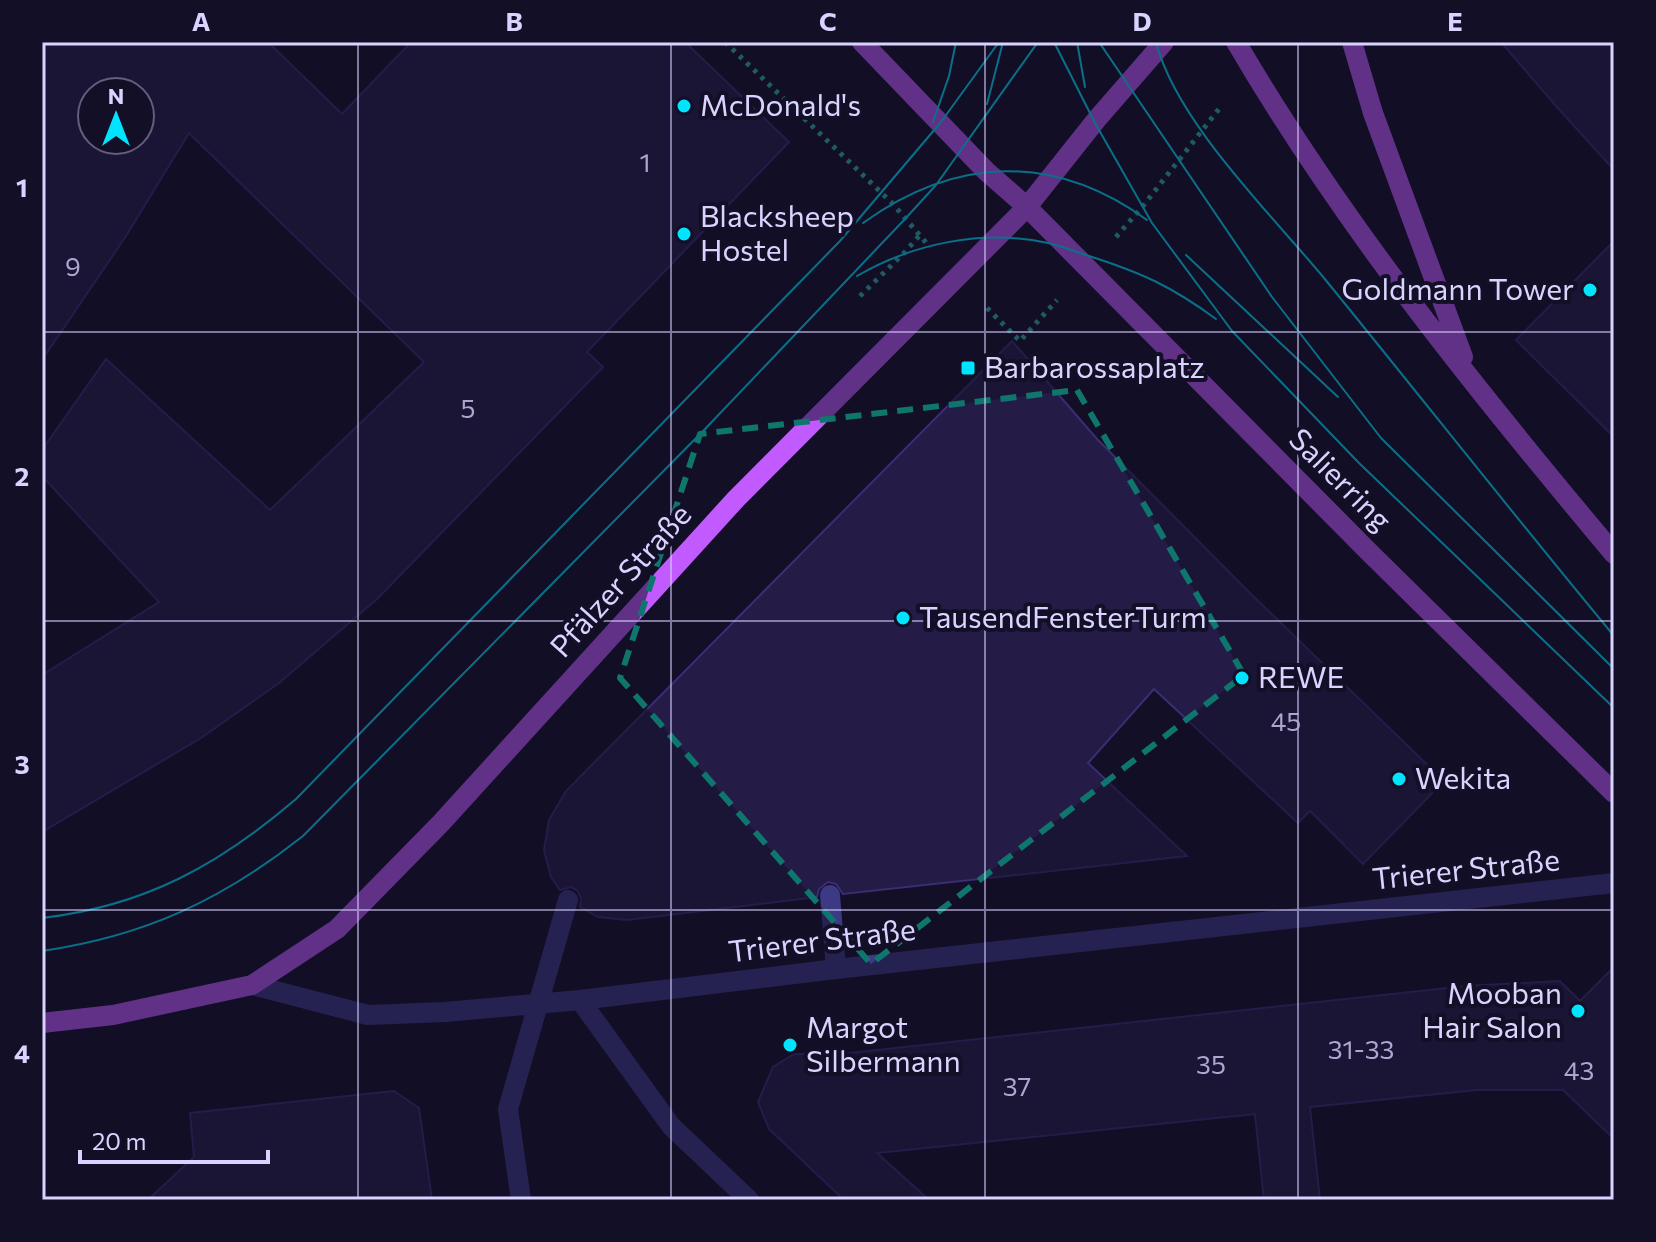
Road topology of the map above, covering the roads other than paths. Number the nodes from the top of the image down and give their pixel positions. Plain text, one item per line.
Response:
1 (862, 42) edge
2 (1164, 42) edge
3 (1236, 42) edge
4 (1352, 42) edge
5 (1027, 207) junction
6 (1472, 380) junction
7 (1614, 554) edge
8 (1614, 793) edge
9 (1614, 883) edge
10 (830, 895) dead end
11 (568, 900) dead end
12 (836, 969) junction
13 (252, 985) junction
14 (580, 1000) junction
15 (537, 1004) junction
16 (42, 1023) edge
17 (521, 1200) edge
18 (749, 1200) edge

1 - 5 main road
2 - 5 main road
3 - 6 main road
4 - 6 main road
5 - 8 main road, Salierring
5 - 13 main road, Pfälzer Straße
6 - 7 main road
9 - 12 street, Trierer Straße
10 - 12 street
11 - 15 street
12 - 14 street, Trierer Straße
13 - 15 street, Trierer Straße
13 - 16 main road, Trierer Straße
14 - 15 street, Trierer Straße
14 - 18 street
15 - 17 street

